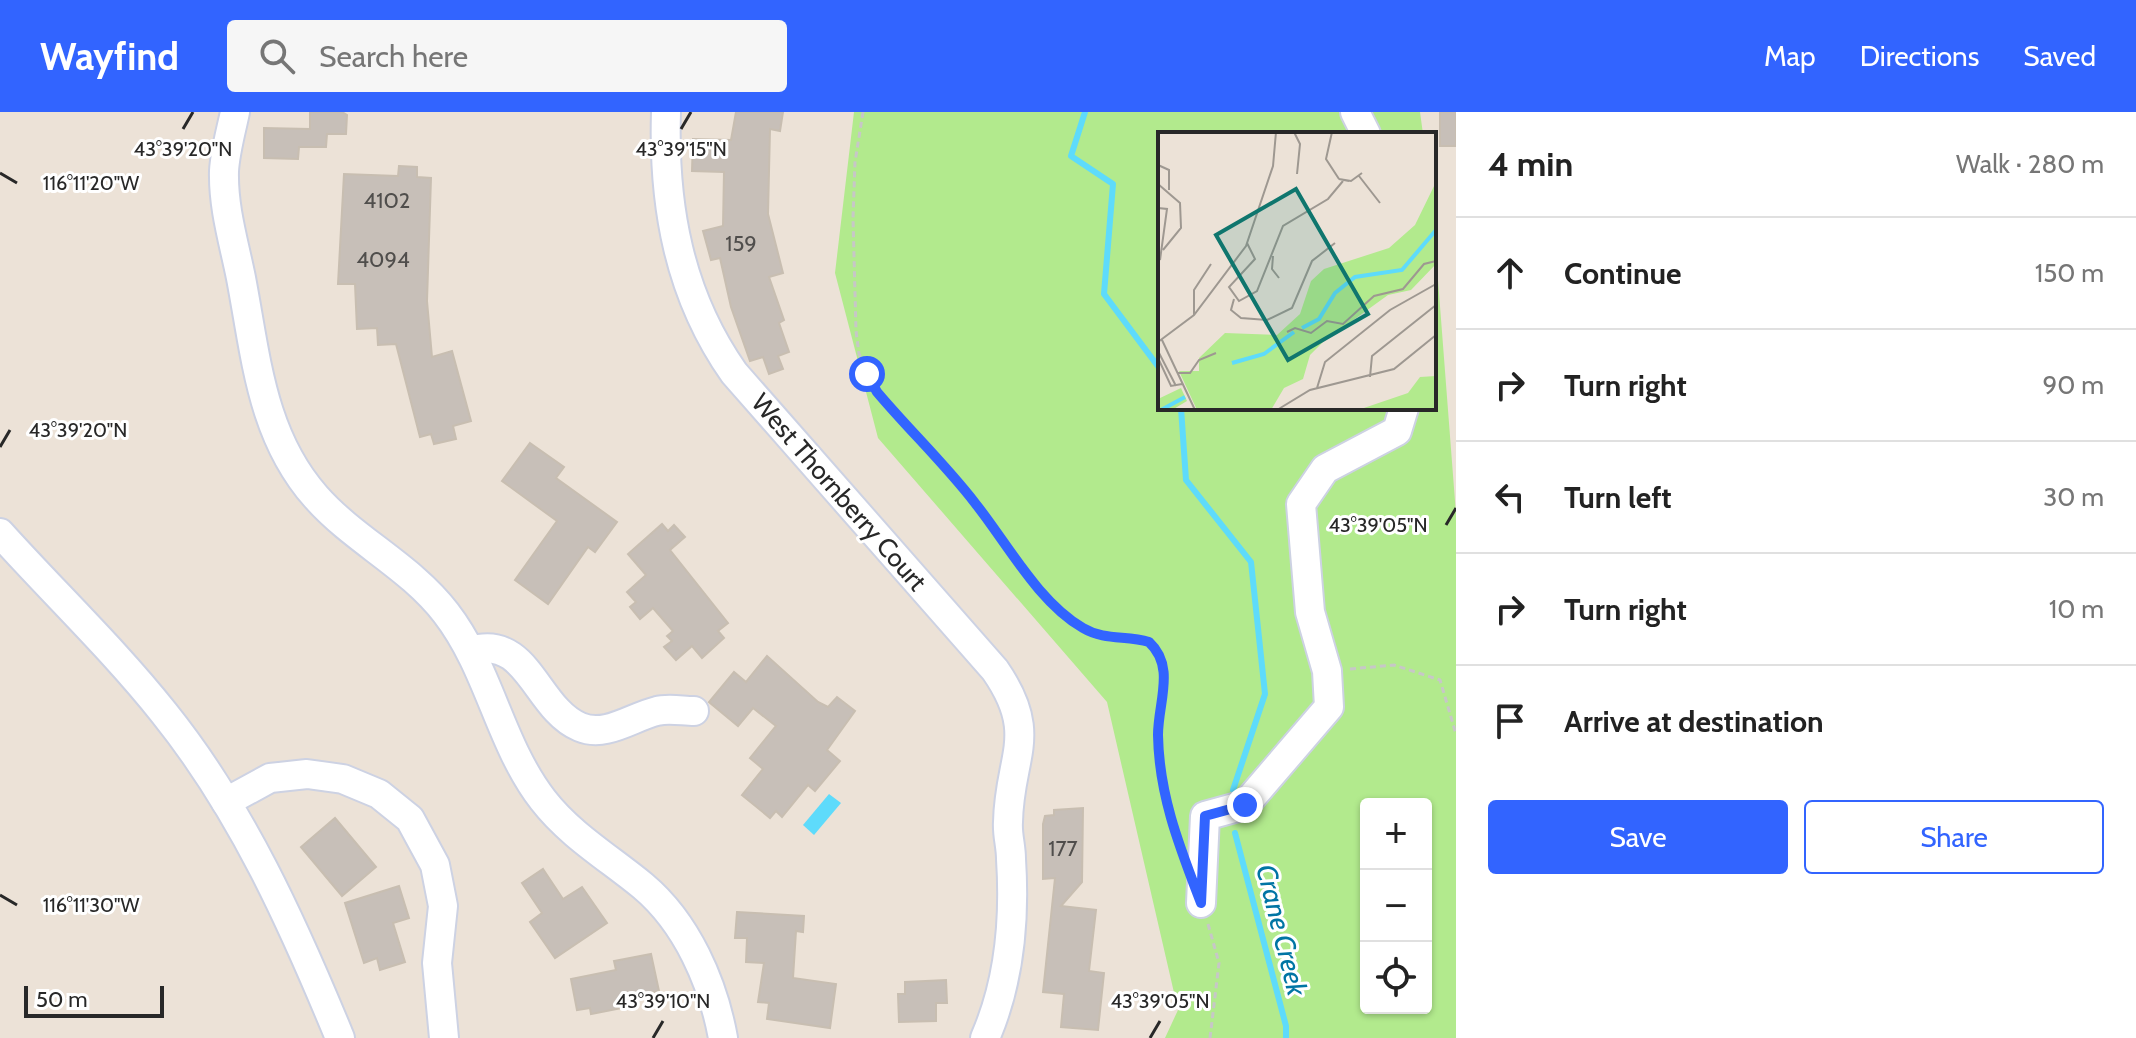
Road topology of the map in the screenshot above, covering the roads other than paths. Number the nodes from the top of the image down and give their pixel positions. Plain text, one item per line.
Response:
1 (235, 112) edge
2 (666, 112) edge
3 (1355, 112) edge
4 (1365, 132) edge
5 (1403, 410) edge
6 (0, 533) edge
7 (471, 651) junction
8 (694, 711) dead end
9 (226, 802) junction
10 (1201, 903) road end
11 (340, 1038) edge
12 (444, 1038) edge
13 (723, 1038) edge
14 (985, 1038) edge

1 - 7 street
2 - 14 street, West Thornberry Court
3 - 4 street
5 - 10 street
6 - 9 street
7 - 8 street
7 - 13 street
9 - 11 street
9 - 12 street

